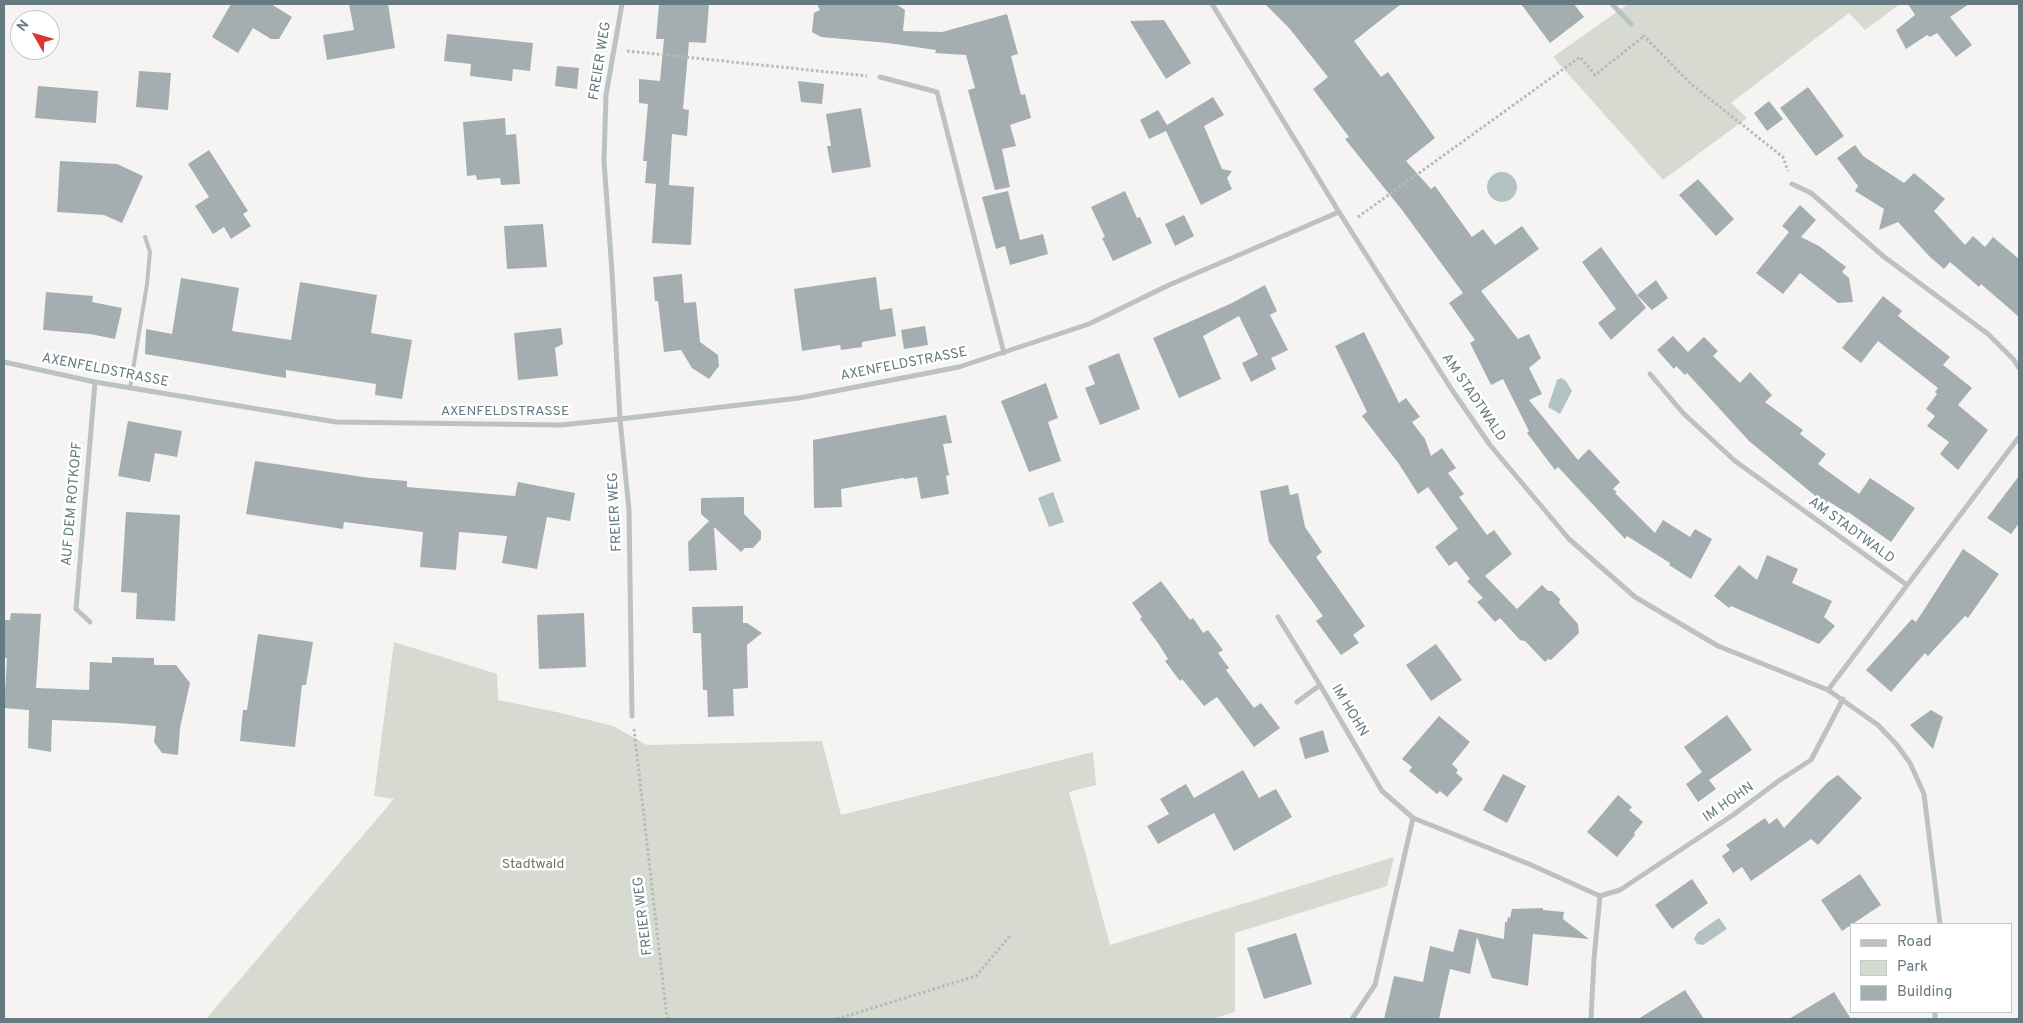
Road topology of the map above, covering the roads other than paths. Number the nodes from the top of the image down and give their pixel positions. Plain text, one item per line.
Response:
1 (622, 4) edge
2 (1212, 4) edge
3 (1612, 4) edge
4 (1632, 24) road end
5 (880, 77) road end
6 (1792, 184) road end
7 (1339, 212) junction
8 (145, 237) dead end
9 (1004, 353) junction
10 (4, 362) edge
11 (2019, 368) edge
12 (1650, 374) dead end
13 (95, 382) junction
14 (130, 388) junction
15 (620, 419) junction
16 (2018, 440) edge
17 (1907, 585) junction
18 (1278, 617) dead end
19 (90, 622) dead end
20 (1320, 685) junction
21 (1828, 690) junction
22 (1843, 699) junction
23 (1297, 702) dead end
24 (632, 716) road end
25 (1413, 818) junction
26 (1600, 896) junction
27 (1940, 923) edge
28 (1352, 1019) edge
29 (1591, 1019) edge

1 - 15 street, FREIER WEG
2 - 7 street, AM STADTWALD
3 - 4 street
5 - 9 street
6 - 11 street
7 - 9 street, AXENFELDSTRASSE
7 - 21 street, AM STADTWALD
8 - 14 lane
9 - 15 street, AXENFELDSTRASSE
10 - 13 street, AXENFELDSTRASSE
12 - 17 street, AM STADTWALD
13 - 14 street, AXENFELDSTRASSE
13 - 19 street, AUF DEM ROTKOPF
14 - 15 street, AXENFELDSTRASSE
15 - 24 street, FREIER WEG
16 - 17 street
17 - 21 street
18 - 20 street
20 - 23 street, IM HOHN
20 - 25 street, IM HOHN
21 - 22 street, AM STADTWALD
22 - 26 street, IM HOHN
22 - 27 street, AM STADTWALD
25 - 26 street, IM HOHN
25 - 28 street
26 - 29 street

